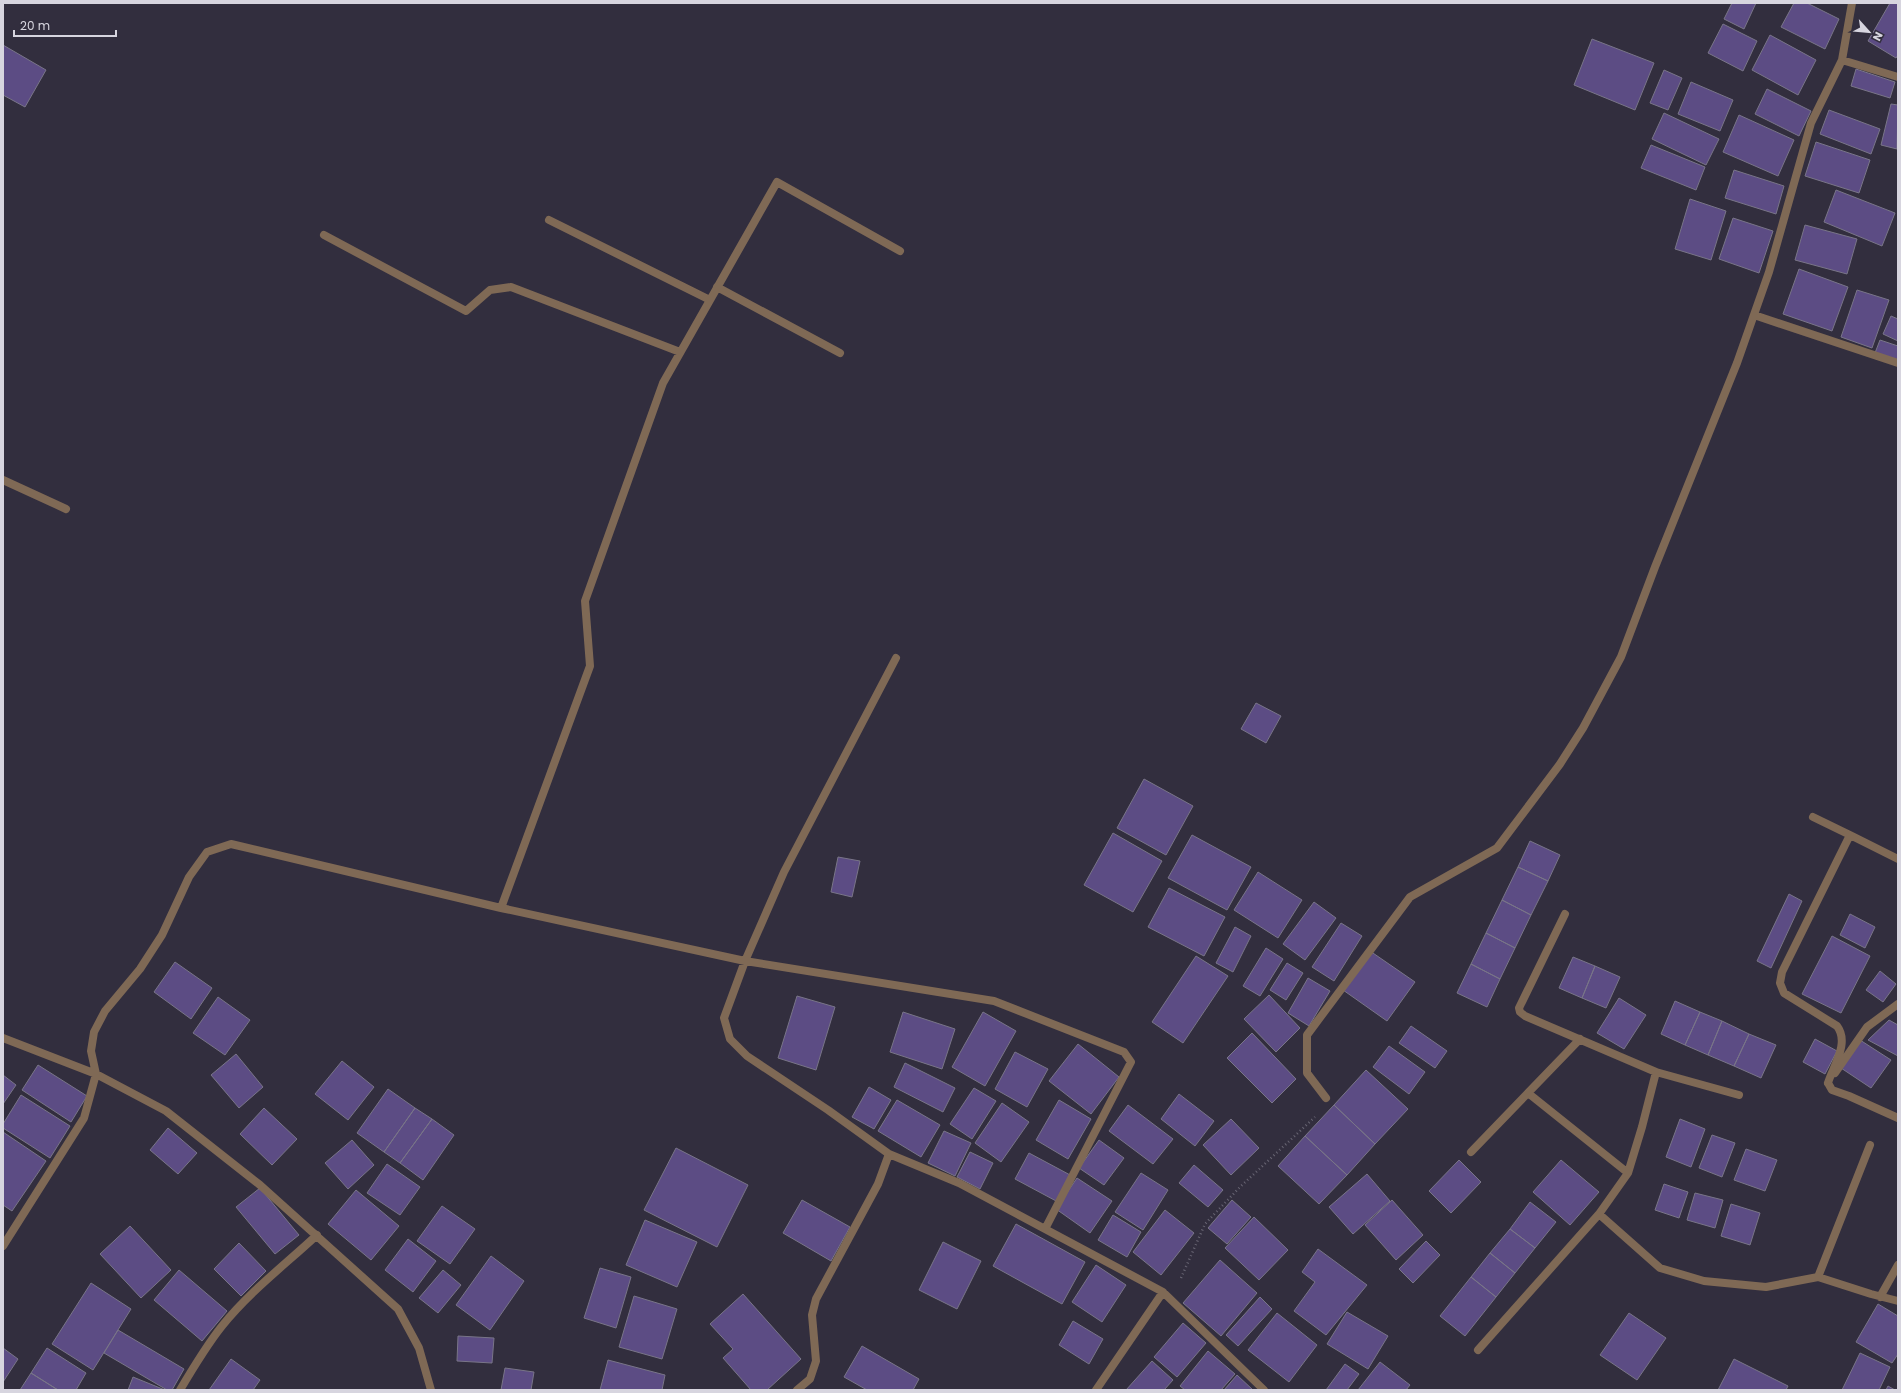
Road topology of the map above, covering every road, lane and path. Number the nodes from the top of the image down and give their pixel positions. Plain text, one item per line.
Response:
1 (1852, 3) edge
2 (1842, 60) junction
3 (1898, 78) edge
4 (549, 220) dead end
5 (324, 235) dead end
6 (900, 251) dead end
7 (717, 287) junction
8 (710, 300) junction
9 (1754, 315) junction
10 (680, 352) junction
11 (840, 353) dead end
12 (1898, 363) edge
13 (3, 480) edge
14 (66, 509) dead end
15 (896, 658) dead end
16 (1813, 817) dead end
17 (1850, 835) junction
18 (1898, 860) edge
19 (501, 908) junction
20 (1565, 914) dead end
21 (745, 961) junction
22 (1898, 1004) edge
23 (3, 1038) edge
24 (1580, 1040) junction
25 (1656, 1072) junction
26 (96, 1074) junction
27 (1828, 1084) junction
28 (1528, 1093) junction
29 (1739, 1095) dead end
30 (1326, 1098) joint
31 (1898, 1118) edge
32 (1870, 1145) dead end
33 (1470, 1152) dead end
34 (889, 1154) junction
35 (1628, 1173) junction
36 (1599, 1214) junction
37 (1045, 1229) junction
38 (318, 1235) junction
39 (3, 1246) edge
40 (1898, 1265) edge
41 (1818, 1277) junction
42 (1163, 1292) junction
43 (1880, 1297) junction
44 (1171, 1299) junction
45 (1898, 1301) edge
46 (1478, 1350) dead end
47 (180, 1390) edge
48 (432, 1390) edge
49 (797, 1390) edge
50 (1096, 1390) edge
51 (1264, 1390) edge

1 - 2 street
2 - 3 street
2 - 9 street
4 - 8 street
5 - 10 street
6 - 7 street
7 - 8 street
7 - 11 street
8 - 10 street
9 - 12 street
9 - 30 street
10 - 19 street
13 - 14 street
15 - 21 street
16 - 17 street
17 - 18 street
17 - 27 street
19 - 21 street
19 - 26 street
20 - 24 street
21 - 34 street
21 - 37 street
22 - 27 street
23 - 26 street
24 - 25 street
24 - 28 street
25 - 29 street
25 - 35 street
26 - 38 street
26 - 39 street
27 - 31 street
28 - 33 street
28 - 35 street
30 - 44 path
32 - 41 street
34 - 37 street
34 - 49 street
35 - 36 street
36 - 41 street
36 - 46 street
37 - 42 street
38 - 47 street
38 - 48 street
40 - 43 street
41 - 43 street
42 - 44 street
42 - 50 street
43 - 45 street
44 - 51 street

